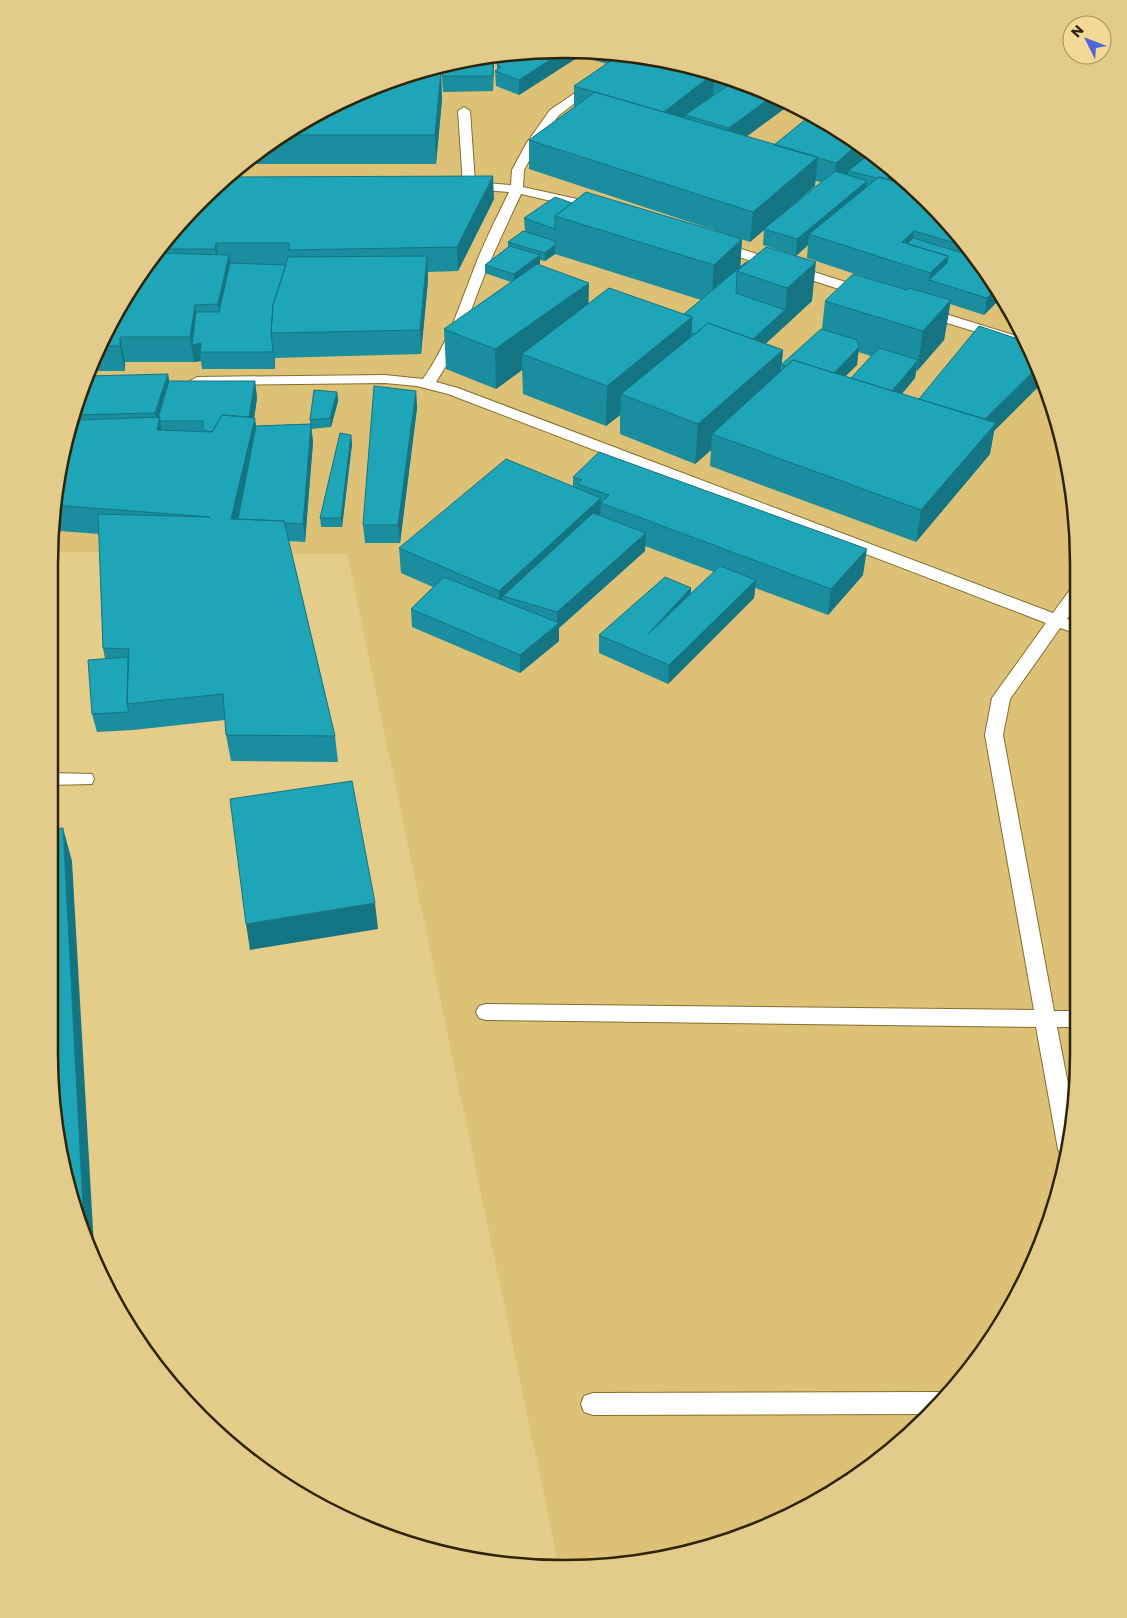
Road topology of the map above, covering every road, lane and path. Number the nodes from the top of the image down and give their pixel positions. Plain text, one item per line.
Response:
1 (602, 78) edge
2 (464, 111) dead end
3 (464, 185) joint
4 (517, 188) junction
5 (610, 211) edge
6 (705, 241) edge
7 (876, 296) edge
8 (914, 308) edge
9 (1017, 341) edge
10 (180, 382) edge
11 (427, 384) junction
12 (1070, 602) edge
13 (1056, 620) junction
14 (1070, 626) edge
15 (58, 779) edge
16 (85, 779) dead end
17 (486, 1012) dead end
18 (1047, 1018) junction
19 (1070, 1019) edge
20 (1065, 1123) edge
21 (930, 1403) edge
22 (593, 1404) dead end

1 - 4 lane
2 - 3 lane
3 - 4 lane
4 - 5 lane
4 - 11 lane
6 - 7 lane
8 - 9 lane
10 - 11 lane
11 - 13 lane
12 - 13 lane
13 - 14 lane
13 - 18 lane
15 - 16 lane
17 - 18 lane
18 - 19 lane
18 - 20 lane
21 - 22 lane

